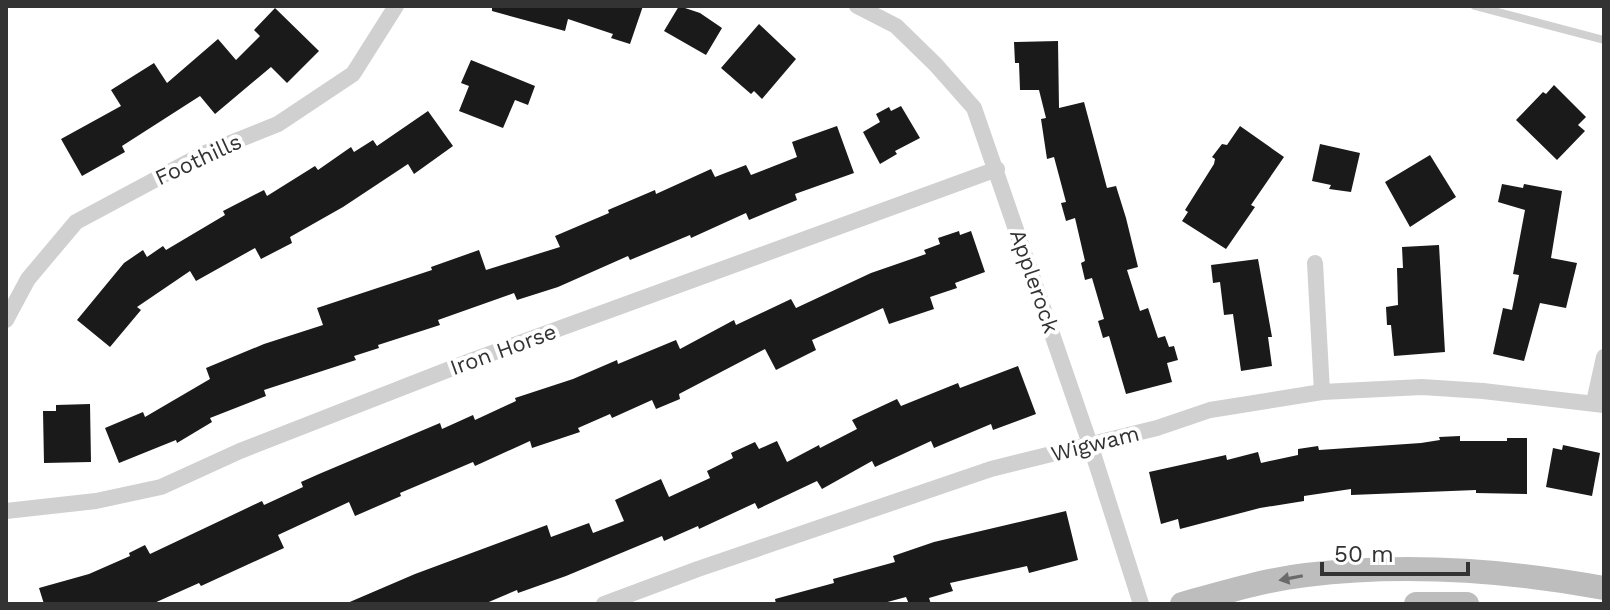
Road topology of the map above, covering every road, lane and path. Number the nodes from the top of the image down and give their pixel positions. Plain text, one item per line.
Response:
1 (396, 6) edge
2 (857, 6) edge
3 (1475, 6) edge
4 (1604, 40) edge
5 (997, 169) junction
6 (1315, 263) dead end
7 (6, 320) edge
8 (1604, 357) edge
9 (1322, 392) junction
10 (1599, 403) edge
11 (1090, 444) junction
12 (6, 511) edge
13 (1453, 570) junction
14 (1604, 588) edge
15 (604, 604) edge
16 (1141, 604) edge
17 (1182, 604) edge
18 (1416, 604) edge
19 (1453, 604) edge
20 (1467, 604) edge

1 - 7 street, Foothills
2 - 5 street, Applerock
3 - 4 lane
5 - 11 street, Applerock
5 - 12 street, Iron Horse
6 - 9 street
8 - 10 street
9 - 10 street, Wigwam
9 - 11 street, Wigwam
11 - 15 street, Wigwam
11 - 16 street, Applerock
13 - 14 main road
13 -> 17 main road
13 - 19 street
18 - 19 main road
19 - 20 main road

